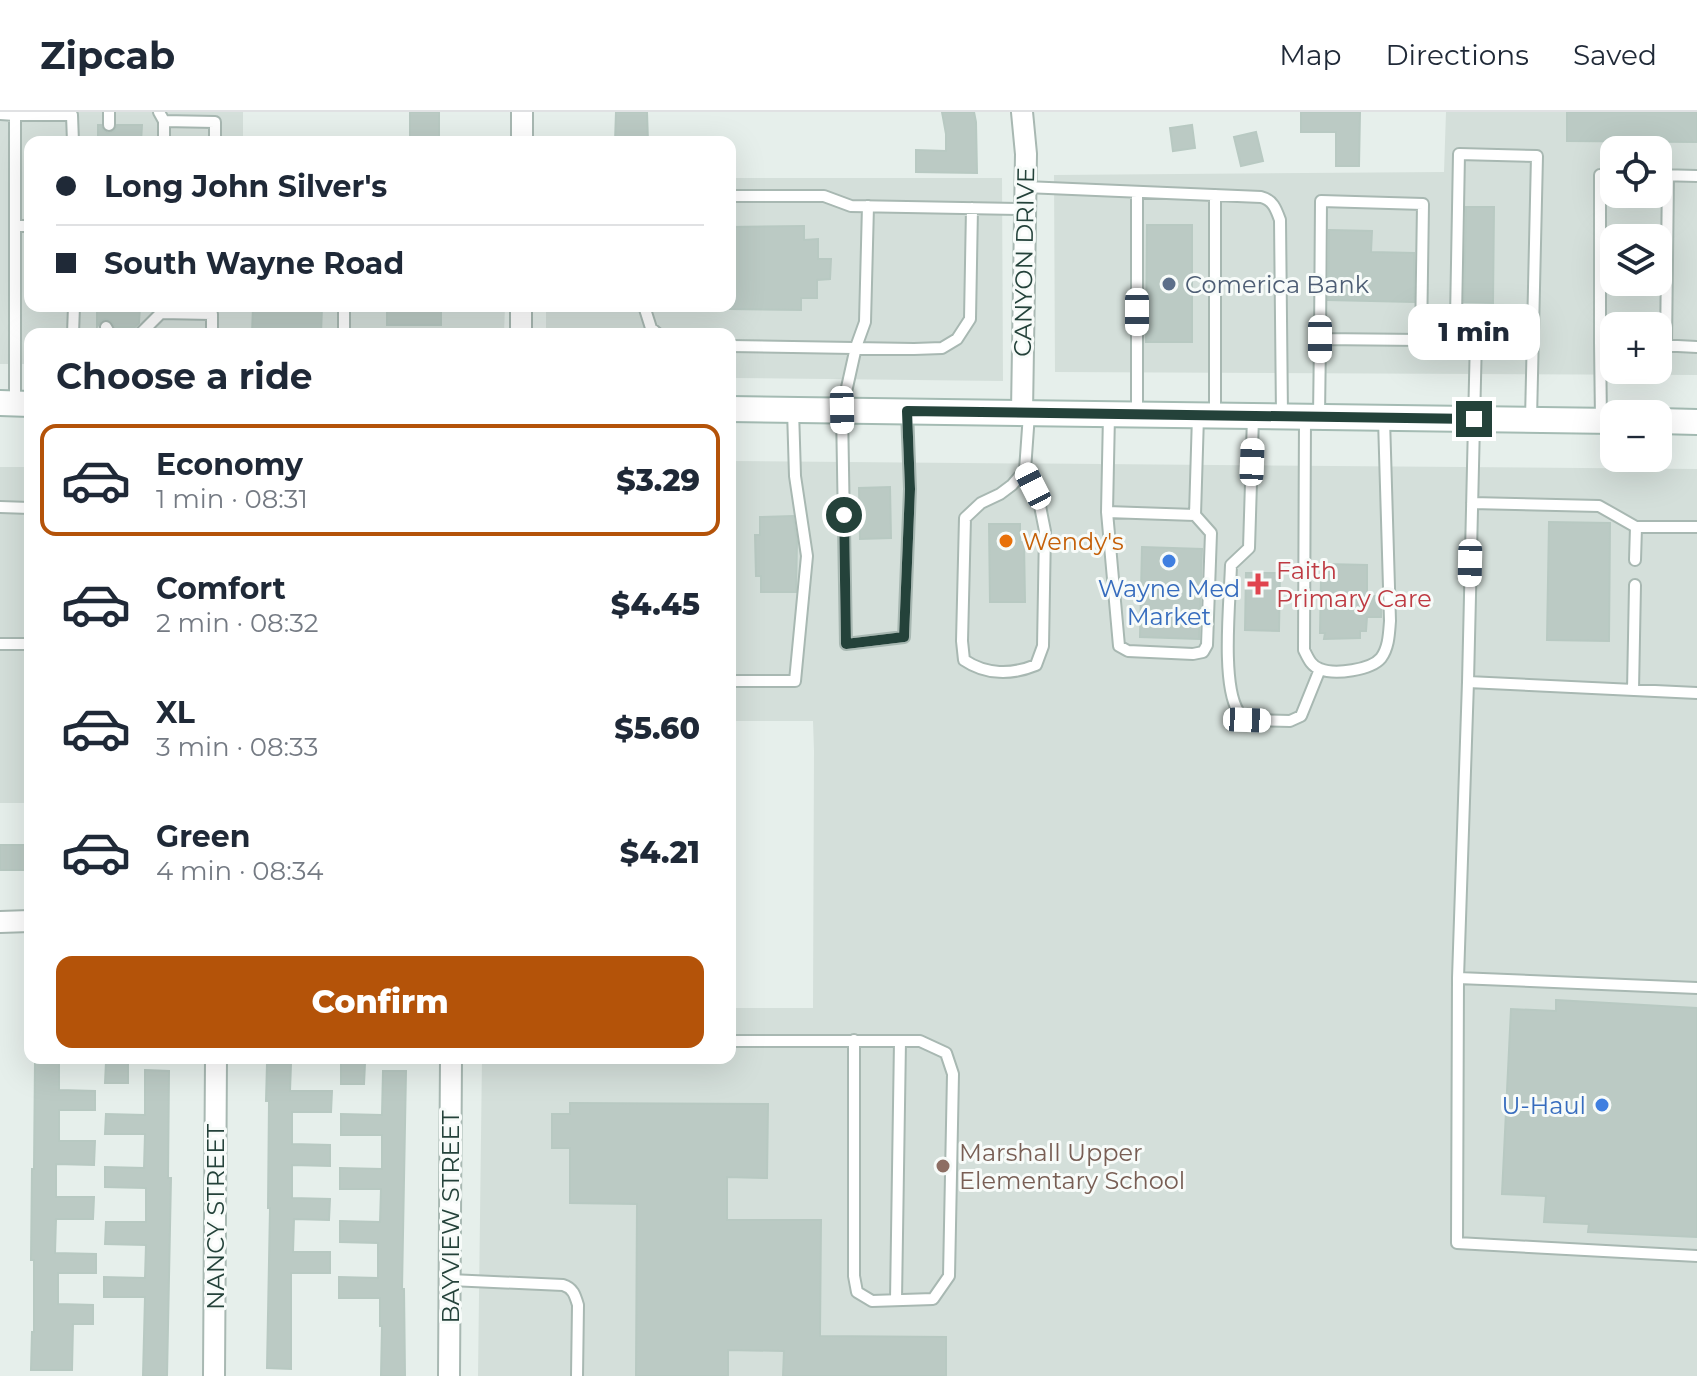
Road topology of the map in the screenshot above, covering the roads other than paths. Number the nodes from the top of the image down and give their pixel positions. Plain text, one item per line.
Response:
1 (109, 112) edge
2 (522, 112) edge
3 (1022, 112) edge
4 (0, 114) edge
5 (15, 115) junction
6 (162, 116) edge
7 (109, 125) dead end
8 (73, 136) edge
9 (164, 136) edge
10 (215, 136) edge
11 (522, 136) edge
12 (1672, 175) edge
13 (1697, 176) edge
14 (1025, 187) junction
15 (1137, 192) junction
16 (1215, 195) junction
17 (736, 196) edge
18 (868, 206) junction
19 (972, 208) junction
20 (1600, 208) edge
21 (1663, 208) edge
22 (1025, 209) junction
23 (15, 226) junction
24 (24, 226) edge
25 (158, 312) edge
26 (1600, 312) edge
27 (1662, 312) edge
28 (145, 328) edge
29 (1320, 339) junction
30 (736, 346) edge
31 (1672, 346) edge
32 (856, 347) junction
33 (1697, 347) edge
34 (15, 404) edge
35 (736, 409) edge
36 (793, 410) junction
37 (842, 410) junction
38 (907, 411) junction
39 (1026, 412) junction
40 (1110, 413) junction
41 (1137, 414) junction
42 (1206, 415) junction
43 (1253, 415) junction
44 (1302, 416) junction
45 (1383, 417) junction
46 (1474, 419) junction
47 (1531, 419) junction
48 (1600, 420) edge
49 (1672, 421) edge
50 (1697, 422) edge
51 (1025, 470) junction
52 (1472, 503) junction
53 (0, 507) edge
54 (24, 508) edge
55 (1107, 512) junction
56 (1195, 515) junction
57 (1636, 527) junction
58 (1697, 527) edge
59 (1635, 560) dead end
60 (1635, 585) dead end
61 (0, 644) edge
62 (24, 644) edge
63 (1320, 669) junction
64 (736, 681) edge
65 (1468, 682) junction
66 (1633, 690) junction
67 (1697, 693) edge
68 (24, 921) edge
69 (0, 922) edge
70 (1458, 978) junction
71 (1697, 988) edge
72 (854, 1040) junction
73 (736, 1041) edge
74 (900, 1041) junction
75 (216, 1064) edge
76 (451, 1064) edge
77 (1697, 1256) edge
78 (450, 1280) junction
79 (896, 1300) junction
80 (214, 1376) edge
81 (449, 1376) edge
82 (577, 1376) edge

1 - 7 lane
2 - 11 street
3 - 14 street, CANYON DRIVE
4 - 5 lane
5 - 8 lane
5 - 23 lane
6 - 9 lane
6 - 10 lane
12 - 13 lane
14 - 15 lane
14 - 22 street, CANYON DRIVE
15 - 16 lane
15 - 41 lane
16 - 42 lane
16 - 44 lane
17 - 18 lane
18 - 19 lane
18 - 32 lane
19 - 22 lane
19 - 32 lane
20 - 26 lane
21 - 27 lane
22 - 39 street, CANYON DRIVE
23 - 24 lane
23 - 34 lane
25 - 28 lane
29 - 29 lane
29 - 44 lane
30 - 32 lane
31 - 33 lane
32 - 37 lane
35 - 36 main road
36 - 37 main road
36 - 64 lane
37 - 38 main road
37 - 38 lane
38 - 39 main road
39 - 40 main road
39 - 51 lane
40 - 41 main road
40 - 55 lane
41 - 42 main road
42 - 43 main road
42 - 56 lane
43 - 44 main road
43 - 63 lane
44 - 45 main road
44 - 63 lane
45 - 46 main road
45 - 63 lane
46 - 47 main road
46 - 47 lane
46 - 52 lane
47 - 48 main road
49 - 50 main road
51 - 51 lane
52 - 57 lane
52 - 65 lane
53 - 54 lane
55 - 56 lane
55 - 56 lane
57 - 58 lane
57 - 59 lane
60 - 66 lane
61 - 62 lane
65 - 66 lane
65 - 70 lane
66 - 67 lane
68 - 69 street
70 - 71 lane
70 - 77 lane
72 - 73 lane
72 - 74 lane
72 - 79 lane
74 - 79 lane
74 - 79 lane
75 - 80 street, NANCY STREET
76 - 78 street, BAYVIEW STREET
78 - 81 street, BAYVIEW STREET
78 - 82 lane

